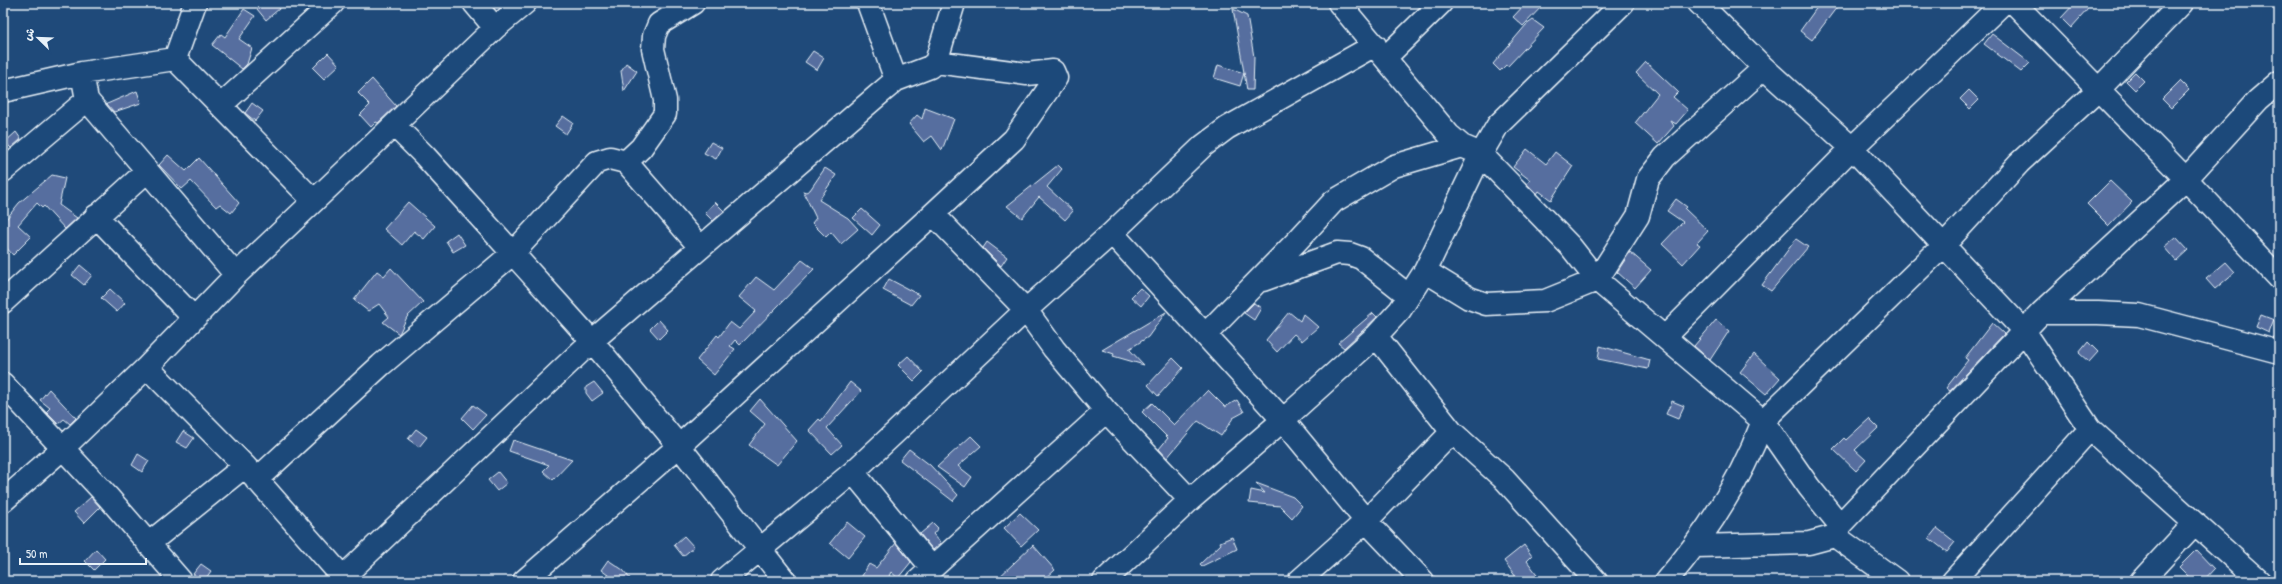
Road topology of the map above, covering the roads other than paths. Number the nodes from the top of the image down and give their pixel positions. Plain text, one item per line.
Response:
1 (195, 3) edge
2 (333, 3) edge
3 (474, 3) edge
4 (525, 3) edge
5 (693, 3) edge
6 (868, 3) edge
7 (954, 3) edge
8 (1339, 3) edge
9 (1441, 3) edge
10 (1623, 3) edge
11 (1699, 3) edge
12 (2003, 3) edge
13 (2014, 3) edge
14 (2182, 3) edge
15 (495, 28) junction
16 (1381, 51) junction
17 (175, 59) junction
18 (936, 62) junction
19 (1764, 68) junction
20 (82, 73) junction
21 (896, 80) junction
22 (2279, 82) edge
23 (2099, 89) junction
24 (3, 91) edge
25 (87, 100) junction
26 (220, 105) junction
27 (394, 125) junction
28 (1852, 148) junction
29 (1471, 150) junction
30 (626, 162) junction
31 (3, 171) edge
32 (147, 171) junction
33 (2186, 178) junction
34 (314, 200) junction
35 (933, 214) junction
36 (96, 216) junction
37 (1112, 233) junction
38 (1943, 246) junction
39 (700, 247) junction
40 (513, 253) junction
41 (2276, 268) edge
42 (1425, 271) junction
43 (236, 275) junction
44 (1597, 280) junction
45 (1257, 282) junction
46 (1409, 296) junction
47 (3, 302) edge
48 (1026, 310) junction
49 (2041, 313) junction
50 (194, 318) junction
51 (2025, 332) junction
52 (1206, 334) junction
53 (1376, 336) junction
54 (1665, 337) junction
55 (592, 341) junction
56 (2279, 352) edge
57 (147, 367) junction
58 (3, 384) edge
59 (1106, 411) junction
60 (1283, 420) junction
61 (1763, 421) junction
62 (2090, 429) junction
63 (1452, 432) junction
64 (679, 446) junction
65 (62, 449) junction
66 (853, 472) junction
67 (251, 473) junction
68 (5, 496) edge
69 (1190, 500) junction
70 (1366, 521) junction
71 (2195, 523) junction
72 (1838, 530) junction
73 (148, 544) junction
74 (1696, 546) junction
75 (758, 548) junction
76 (925, 575) edge
77 (173, 578) edge
78 (344, 579) edge
79 (524, 581) edge
80 (722, 581) edge
81 (785, 581) edge
82 (1104, 581) edge
83 (1298, 581) edge
84 (1423, 581) edge
85 (1596, 581) edge
86 (1666, 581) edge
87 (1897, 581) edge
88 (1953, 581) edge
89 (2141, 581) edge
90 (2259, 581) edge

1 - 17 street
2 - 26 street
3 - 15 street
4 - 15 street
5 - 30 street
6 - 21 street
7 - 18 street
8 - 16 street
9 - 16 street
10 - 29 street
11 - 19 street
12 - 28 street
13 - 23 street
14 - 23 street
15 - 27 street
16 - 29 street
16 - 37 street
17 - 20 street
17 - 26 street
18 - 21 street
18 - 35 street
19 - 28 street
19 - 44 street
20 - 24 street
20 - 25 street
21 - 39 street
22 - 33 street
23 - 33 street
23 - 38 street
25 - 31 street
25 - 32 street
26 - 34 street
27 - 34 street
27 - 40 street
28 - 38 street
28 - 54 street
29 - 42 street
29 - 44 street
29 - 45 street
30 - 39 street
30 - 40 street
32 - 36 street
32 - 43 street
33 - 41 street
33 - 49 street
34 - 43 street
35 - 48 street
35 - 64 street
36 - 47 street
36 - 50 street
37 - 48 street
37 - 52 street
38 - 51 street
38 - 61 street
39 - 55 street
40 - 55 street
40 - 67 street
42 - 44 street
42 - 46 street
43 - 50 street
44 - 54 street
45 - 46 street
45 - 52 street
46 - 53 street
48 - 59 street
48 - 66 street
49 - 51 street
49 - 56 street
50 - 57 street
51 - 62 street
51 - 72 street
52 - 60 street
53 - 60 street
53 - 63 street
54 - 61 street
55 - 64 street
55 - 78 street
57 - 65 street
57 - 67 street
58 - 65 street
59 - 69 street
59 - 76 street
60 - 69 street
60 - 70 street
61 - 72 street
61 - 74 street
62 - 71 street
62 - 88 street
63 - 70 street
63 - 85 street
64 - 75 street
64 - 79 street
65 - 68 street
65 - 73 street
66 - 75 street
66 - 76 street
67 - 73 street
67 - 78 street
69 - 82 street
70 - 83 street
70 - 84 street
71 - 89 street
71 - 90 street
72 - 74 street
72 - 87 street
73 - 77 street
74 - 86 street
75 - 80 street
75 - 81 street

